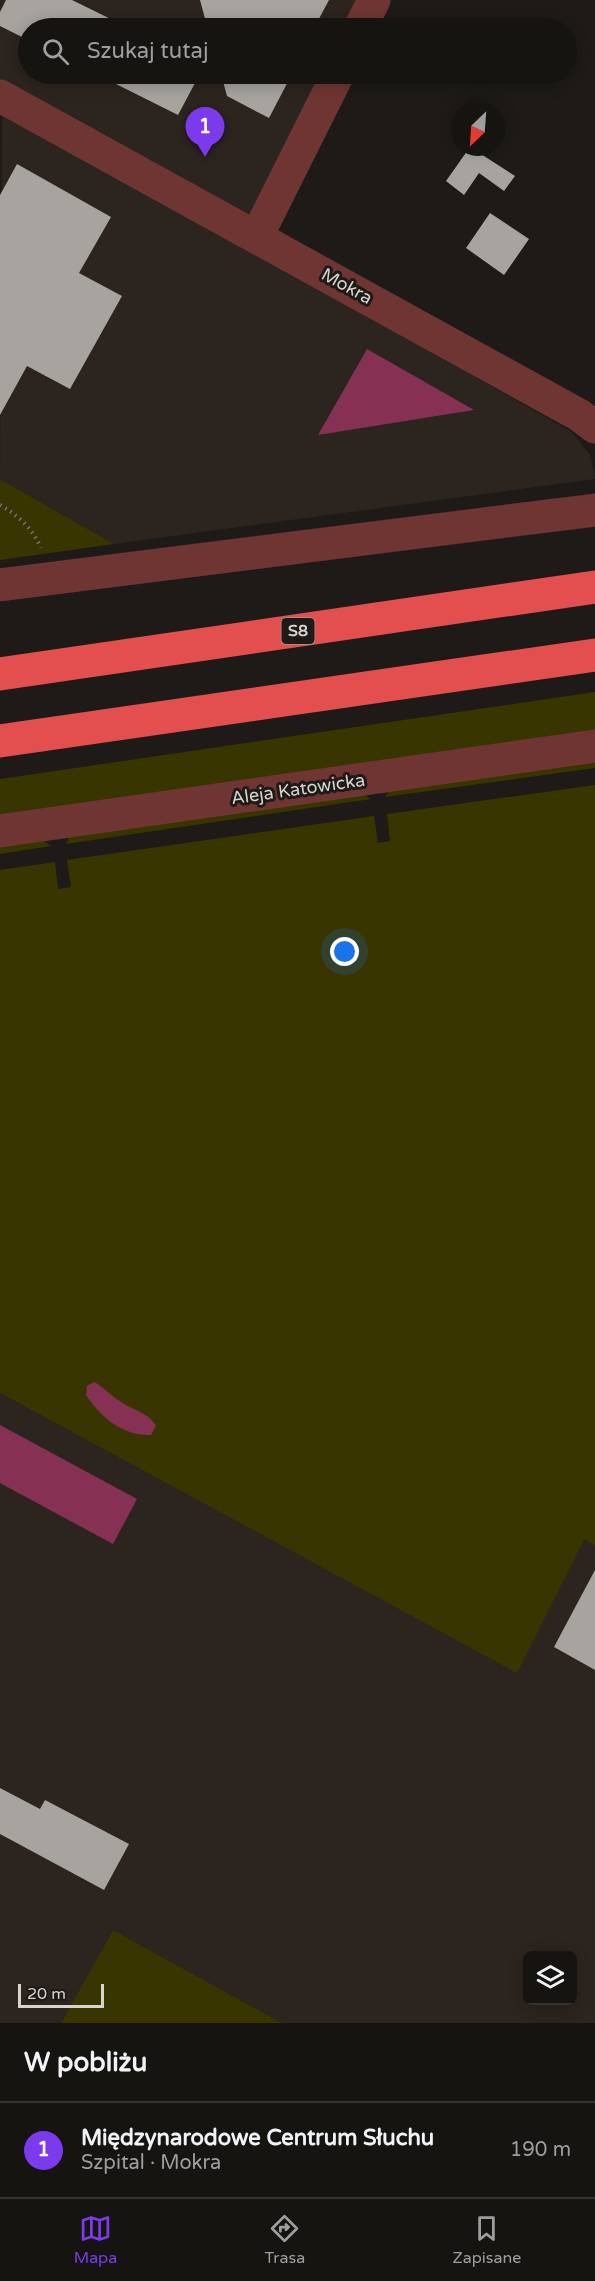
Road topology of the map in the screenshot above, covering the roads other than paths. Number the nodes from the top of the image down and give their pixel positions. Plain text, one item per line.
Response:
1 (374, 0) edge
2 (365, 18) edge
3 (333, 84) edge
4 (0, 96) edge
5 (257, 236) junction
6 (595, 427) edge
7 (595, 510) edge
8 (0, 585) edge
9 (595, 587) edge
10 (595, 655) edge
11 (0, 674) edge
12 (0, 741) edge
13 (595, 746) edge
14 (0, 831) edge

1 - 2 street
3 - 5 street
4 - 5 street, Mokra
5 - 6 street, Mokra
7 - 8 street
9 - 11 highway, S8
10 - 12 highway
13 - 14 street, Aleja Katowicka

